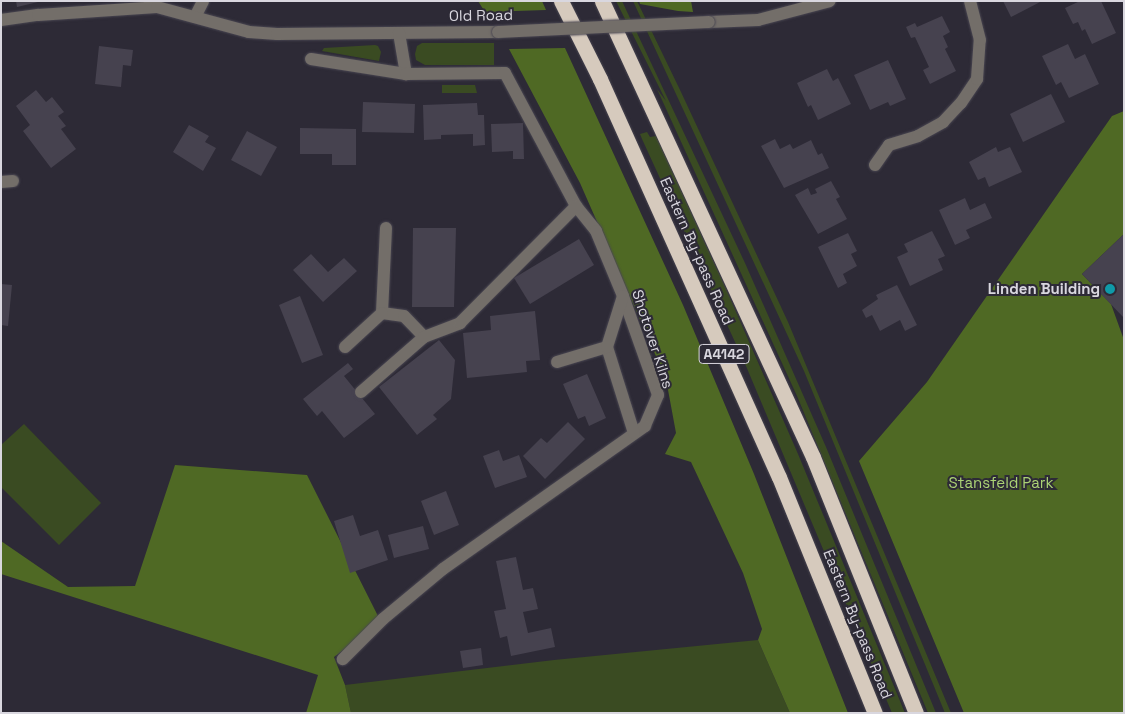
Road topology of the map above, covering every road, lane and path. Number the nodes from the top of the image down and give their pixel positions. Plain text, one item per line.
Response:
1 (203, 1) edge
2 (561, 1) edge
3 (602, 1) edge
4 (830, 1) edge
5 (970, 1) edge
6 (155, 4) edge
7 (195, 17) junction
8 (1, 20) edge
9 (399, 33) junction
10 (311, 59) dead end
11 (406, 74) junction
12 (874, 165) dead end
13 (576, 206) junction
14 (386, 228) dead end
15 (623, 296) junction
16 (382, 313) junction
17 (424, 337) junction
18 (345, 347) dead end
19 (606, 347) junction
20 (557, 362) dead end
21 (361, 392) dead end
22 (634, 433) junction
23 (343, 659) dead end
24 (875, 713) edge
25 (916, 713) edge

1 - 7 street
2 - 24 highway, Eastern By-pass Road / A4142
3 - 25 highway, Eastern By-pass Road / A4142
4 - 9 street, Old Road, bridge
5 - 12 street
6 - 7 street, Old Road
6 - 8 street, Old Road
7 - 9 street, Old Road
9 - 11 street
10 - 11 street
11 - 13 street, Shotover Kilns
13 - 15 street, Shotover Kilns
13 - 17 street
14 - 16 street
15 - 19 street
15 - 22 street, Shotover Kilns
16 - 17 street
16 - 18 street
17 - 21 street
19 - 20 street
19 - 22 street
22 - 23 street, Shotover Kilns

